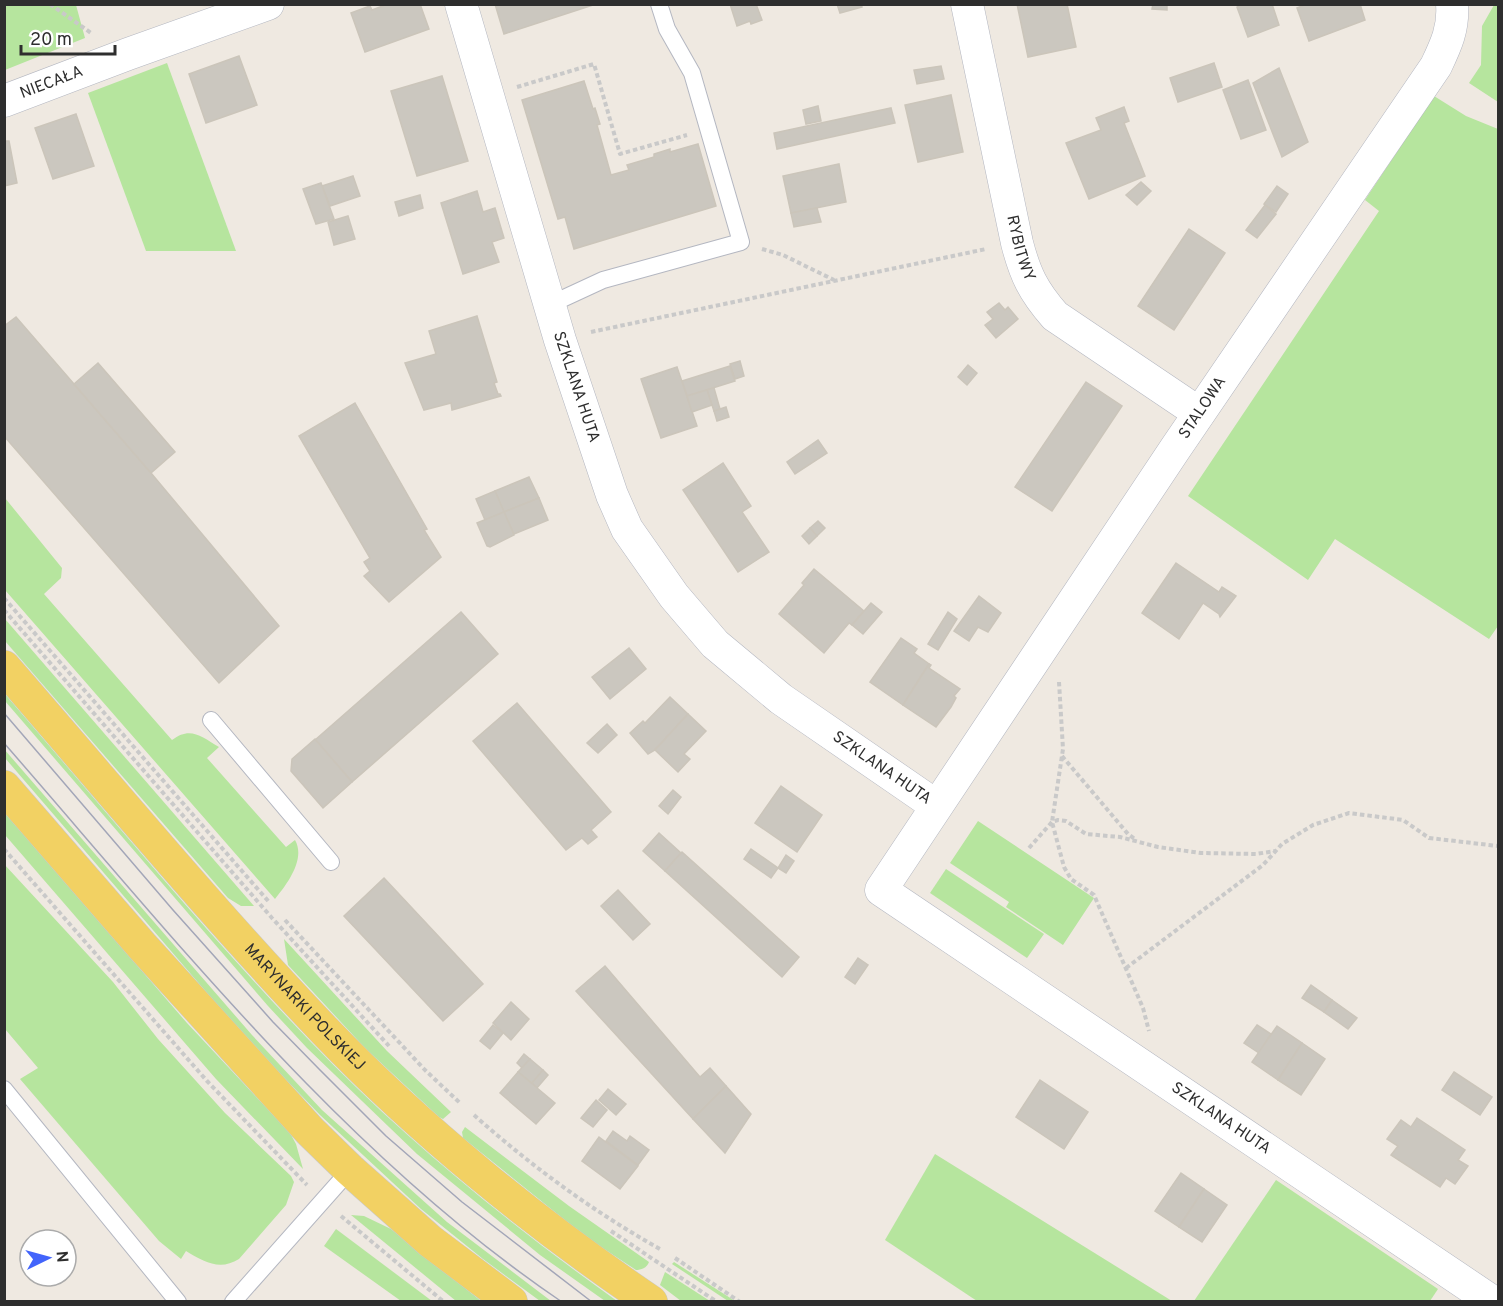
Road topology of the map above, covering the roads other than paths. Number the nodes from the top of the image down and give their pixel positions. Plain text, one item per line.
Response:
1 (268, 4) edge
2 (461, 4) edge
3 (658, 4) edge
4 (967, 4) edge
5 (1452, 4) edge
6 (4, 101) edge
7 (549, 305) junction
8 (1199, 412) junction
9 (4, 667) edge
10 (211, 720) dead end
11 (4, 787) edge
12 (935, 805) junction
13 (331, 862) dead end
14 (4, 1089) edge
15 (350, 1170) junction
16 (178, 1302) edge
17 (233, 1302) edge
18 (511, 1302) edge
19 (651, 1302) edge
20 (1493, 1302) edge

1 - 6 street, NIECAŁA
2 - 7 street, SZKLANA HUTA
3 - 7 lane
4 - 8 street, RYBITWY
5 - 8 street, STALOWA
7 - 12 street, SZKLANA HUTA
8 - 12 street, STALOWA
9 - 19 main road, MARYNARKI POLSKIEJ
10 - 13 lane
11 - 15 main road
12 - 20 street, SZKLANA HUTA
14 - 16 lane
15 - 17 lane
15 - 18 main road

